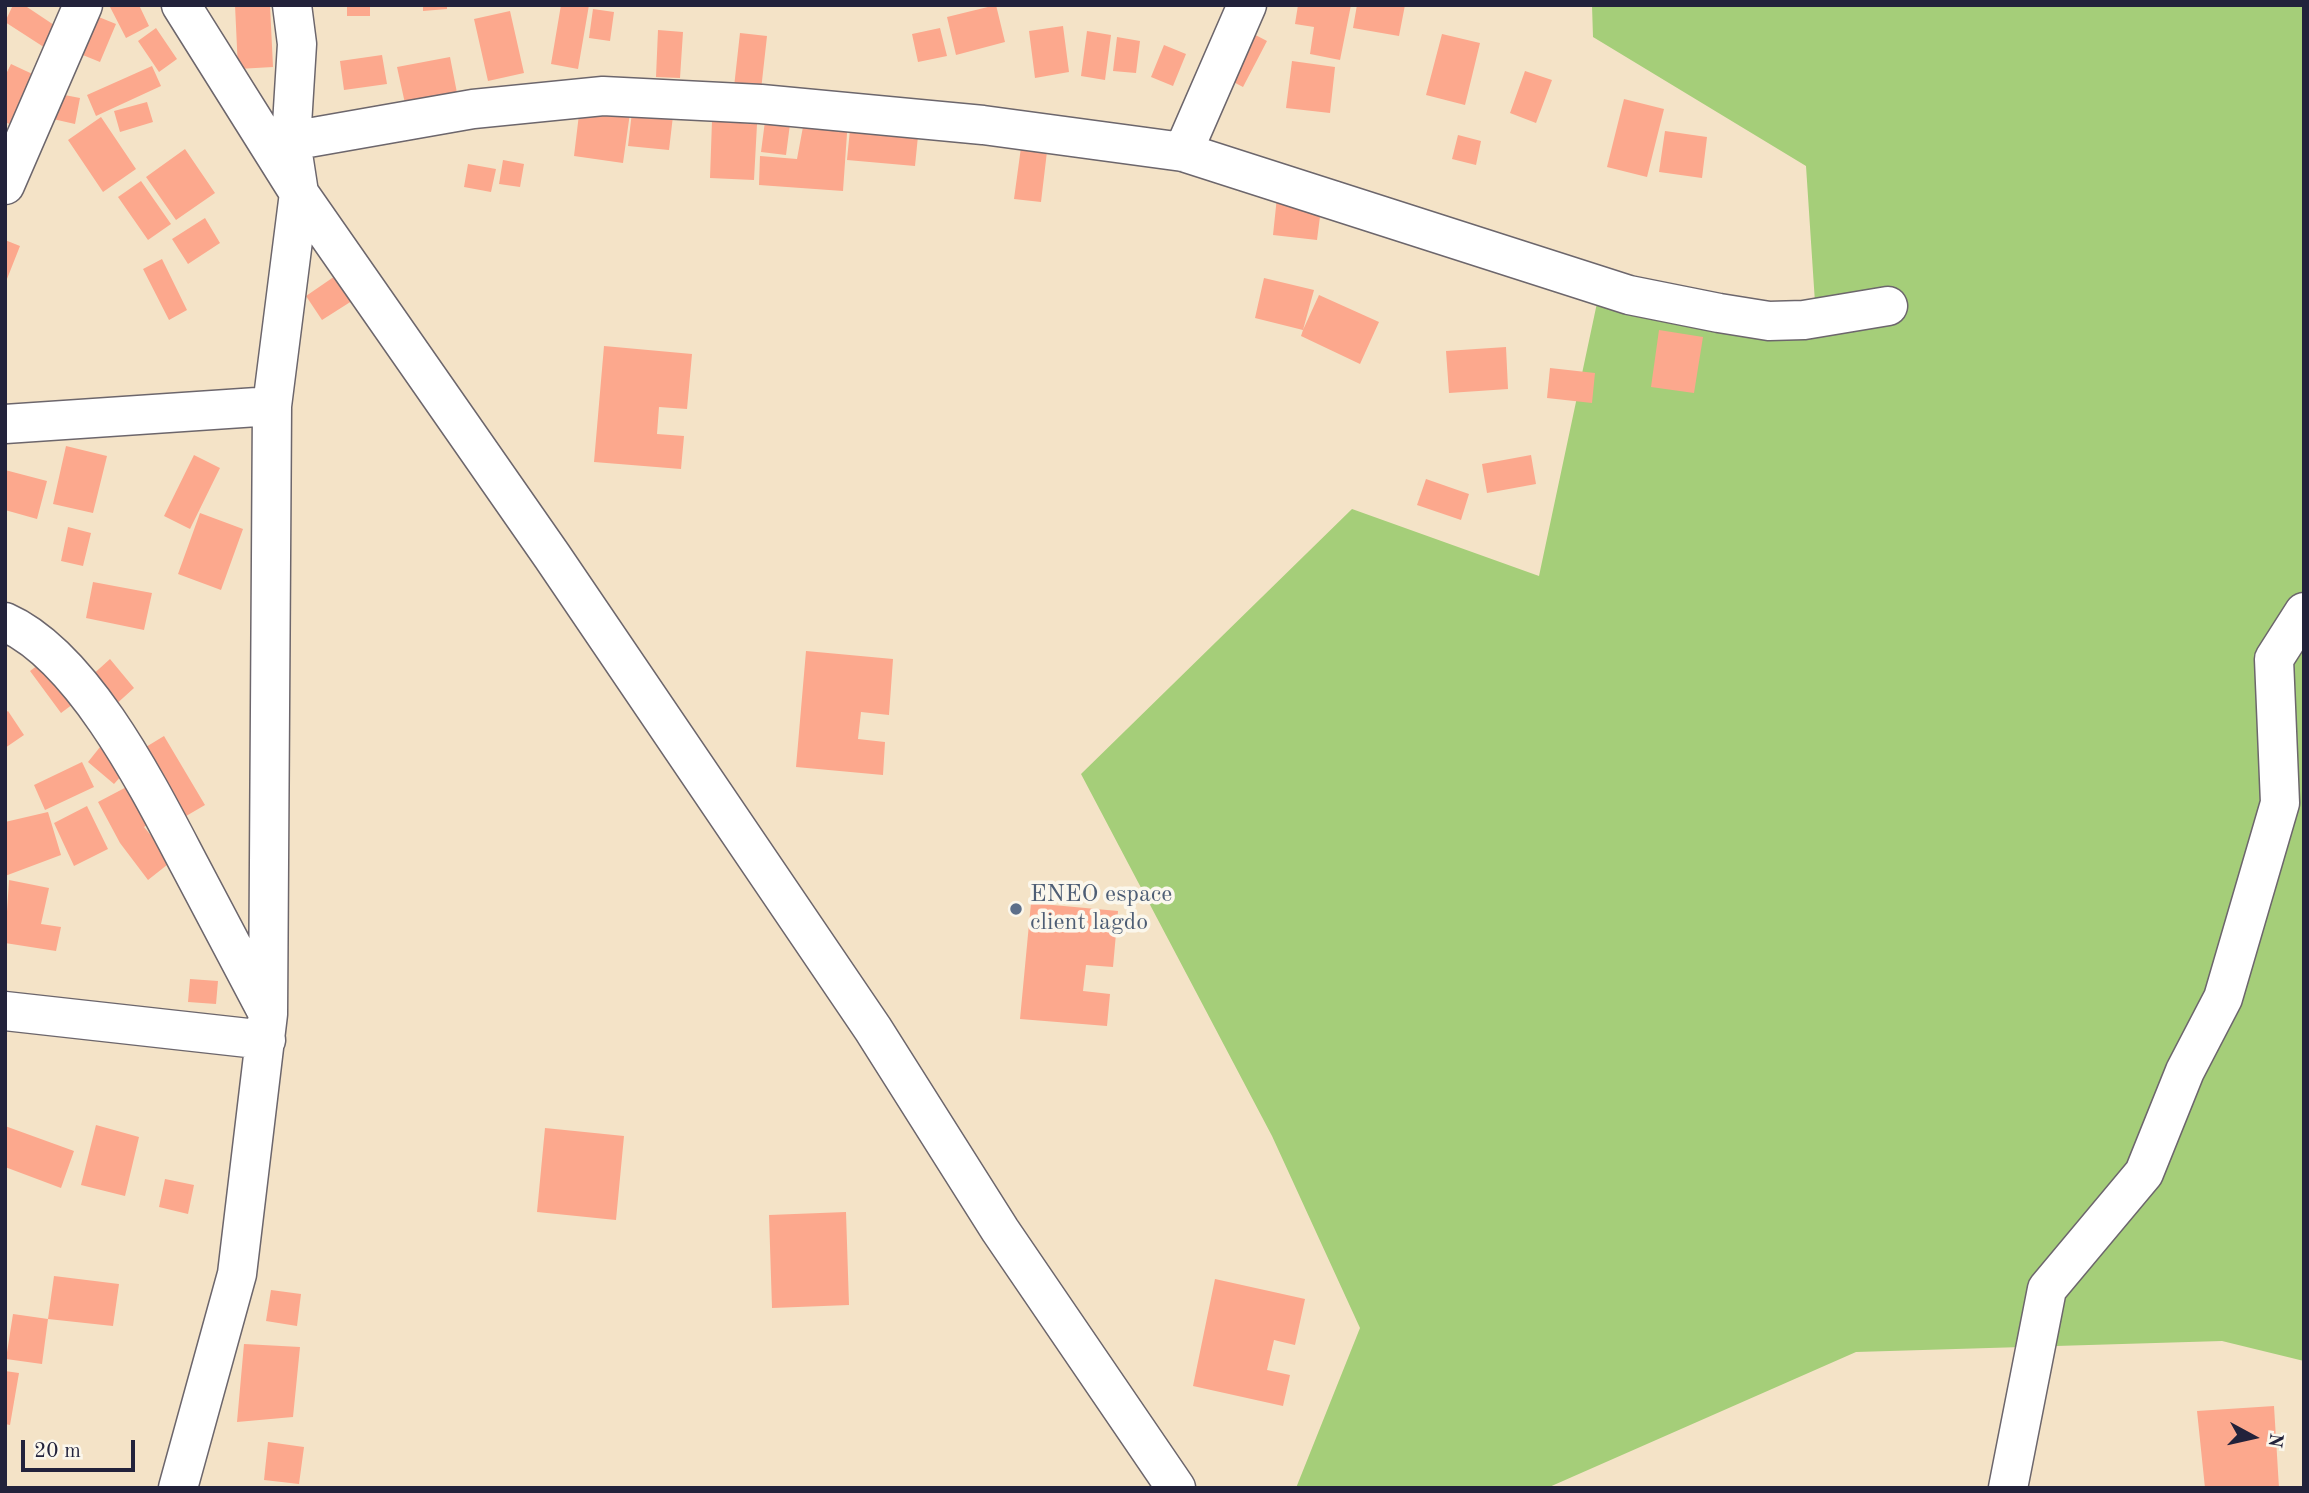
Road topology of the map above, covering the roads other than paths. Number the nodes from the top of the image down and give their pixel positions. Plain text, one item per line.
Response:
1 (83, 5) edge
2 (181, 5) edge
3 (292, 5) edge
4 (1247, 5) edge
5 (291, 141) junction
6 (1183, 152) junction
7 (5, 185) edge
8 (299, 193) junction
9 (1888, 306) dead end
10 (272, 406) junction
11 (5, 424) edge
12 (2304, 612) edge
13 (5, 622) edge
14 (5, 1011) edge
15 (267, 1027) junction
16 (178, 1488) edge
17 (1176, 1488) edge
18 (2008, 1488) edge

1 - 7 street
2 - 8 street
3 - 5 street
4 - 6 street
5 - 6 street
5 - 8 street
6 - 9 street
8 - 10 street
8 - 17 street
10 - 11 street
10 - 15 street
12 - 18 street
13 - 15 street
14 - 15 street
15 - 16 street

